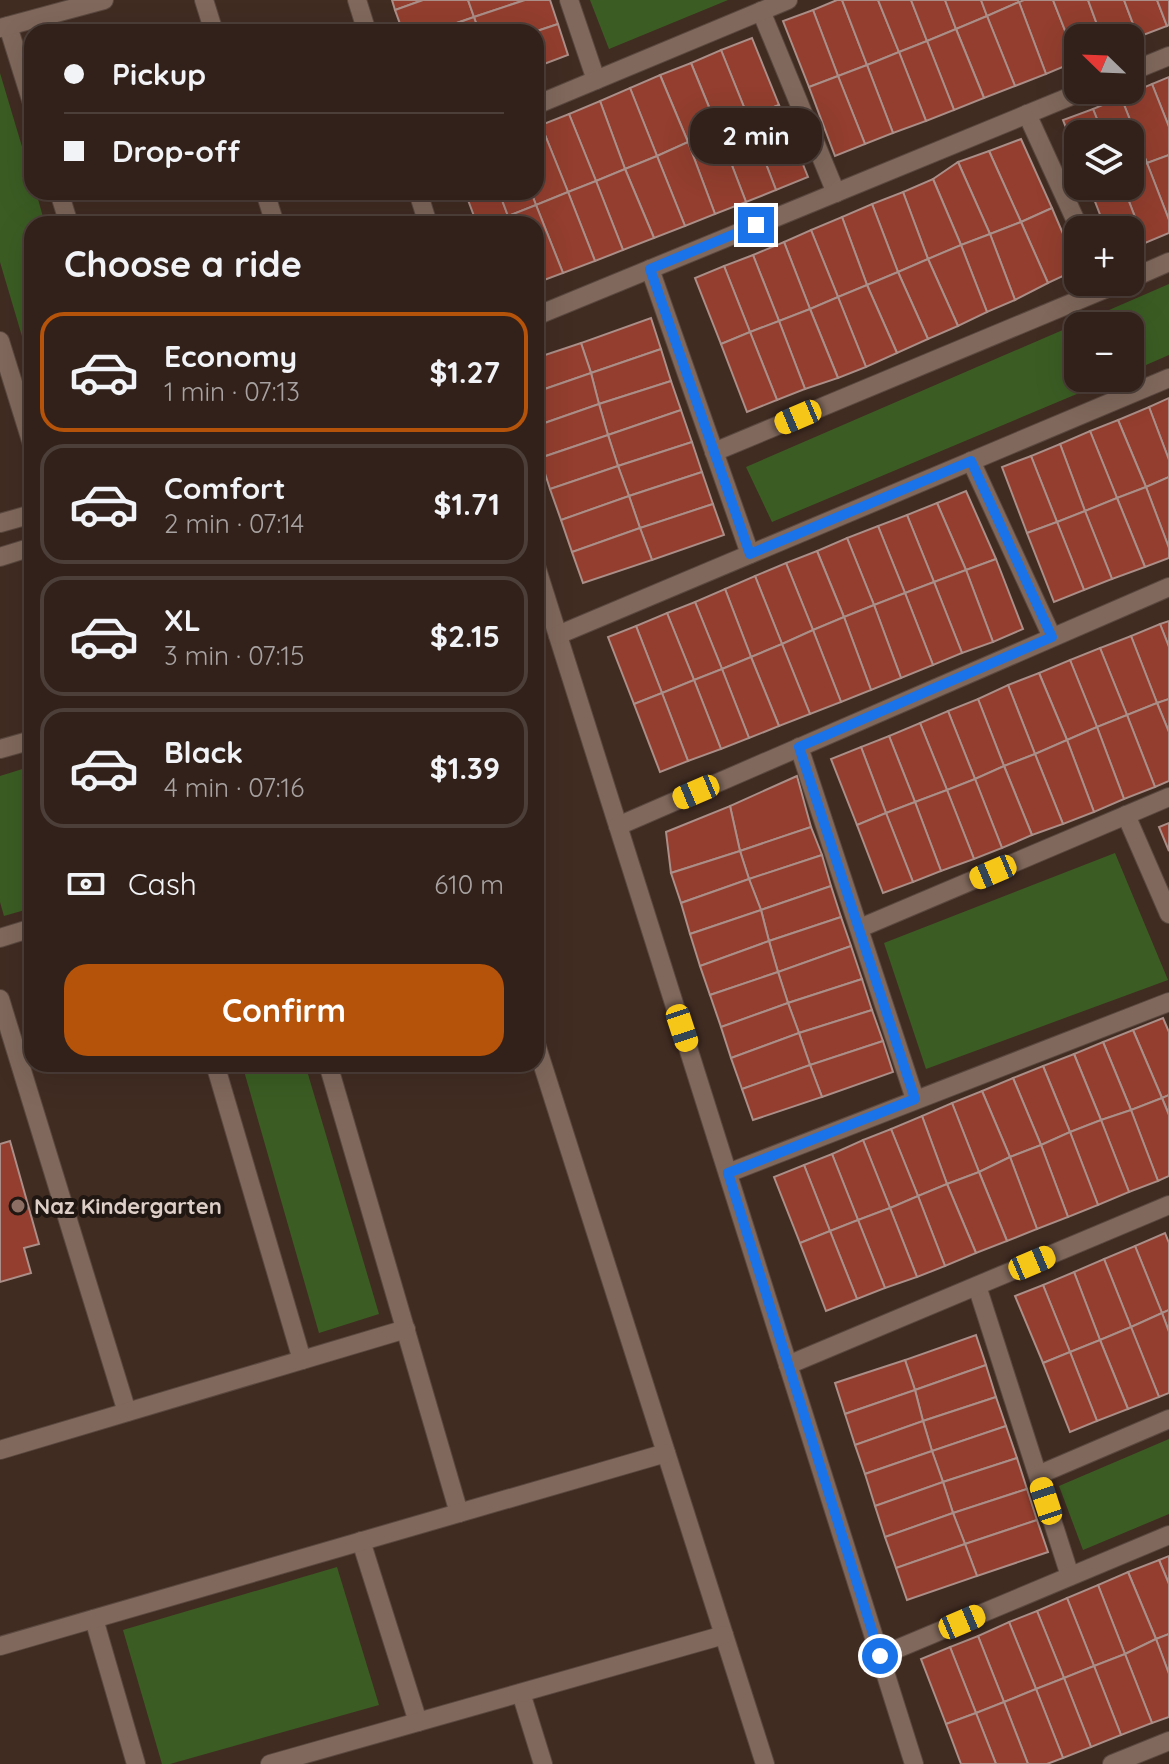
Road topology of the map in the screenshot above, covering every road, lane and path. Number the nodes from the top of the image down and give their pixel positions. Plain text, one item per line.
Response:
1 (104, 0) edge
2 (204, 0) edge
3 (357, 0) edge
4 (569, 0) edge
5 (788, 0) edge
6 (761, 11) junction
7 (212, 24) edge
8 (364, 24) edge
9 (4, 27) edge
10 (1169, 56) edge
11 (1144, 66) edge
12 (596, 80) junction
13 (24, 81) edge
14 (1064, 99) edge
15 (544, 102) edge
16 (1027, 114) junction
17 (836, 193) junction
18 (1074, 216) edge
19 (1169, 262) edge
20 (650, 269) junction
21 (1144, 273) edge
22 (1082, 296) edge
23 (544, 313) edge
24 (0, 341) edge
25 (1169, 378) edge
26 (24, 418) edge
27 (714, 452) junction
28 (971, 461) junction
29 (24, 516) edge
30 (0, 523) edge
31 (24, 550) edge
32 (750, 554) junction
33 (0, 557) edge
34 (1169, 587) edge
35 (544, 591) edge
36 (558, 635) junction
37 (1052, 637) junction
38 (24, 742) edge
39 (799, 747) junction
40 (0, 749) edge
41 (1169, 797) edge
42 (1126, 815) junction
43 (618, 826) junction
44 (1169, 914) edge
45 (860, 928) junction
46 (24, 930) edge
47 (0, 938) edge
48 (0, 999) edge
49 (1169, 1002) edge
50 (9, 1060) edge
51 (544, 1069) edge
52 (217, 1072) edge
53 (330, 1072) edge
54 (915, 1099) junction
55 (728, 1173) junction
56 (1169, 1205) edge
57 (977, 1286) junction
58 (406, 1329) junction
59 (302, 1360) junction
60 (788, 1365) junction
61 (127, 1412) junction
62 (1169, 1419) edge
63 (0, 1450) edge
64 (666, 1453) junction
65 (1038, 1475) junction
66 (459, 1513) junction
67 (1169, 1535) edge
68 (361, 1541) junction
69 (1070, 1576) junction
70 (94, 1619) junction
71 (724, 1635) junction
72 (0, 1646) edge
73 (880, 1656) junction
74 (521, 1693) junction
75 (418, 1722) junction
76 (1169, 1741) edge
77 (1121, 1762) edge
78 (136, 1764) edge
79 (270, 1764) edge
80 (543, 1764) edge
81 (765, 1764) edge
82 (914, 1764) edge

1 - 9 street
2 - 7 street
3 - 8 street
4 - 12 street
5 - 6 street
6 - 12 street
6 - 17 street
9 - 13 street
10 - 11 street
12 - 15 street
14 - 16 street
16 - 17 street
16 - 18 street
17 - 20 street
19 - 21 street
20 - 23 street
20 - 27 street
22 - 27 street
24 - 26 street
25 - 28 street
27 - 32 street
28 - 32 street
28 - 37 street
29 - 30 street
31 - 33 street
32 - 36 street
34 - 37 street
35 - 36 street
36 - 43 street
37 - 39 street
38 - 40 street
39 - 43 street
39 - 45 street
41 - 42 street
42 - 44 street
42 - 45 street
43 - 55 street
45 - 54 street
46 - 47 street
48 - 50 street
49 - 54 street
50 - 61 street
51 - 64 street
52 - 59 street
53 - 58 street
54 - 55 street
55 - 60 street
56 - 57 street
57 - 60 street
57 - 65 street
58 - 59 street
58 - 66 street
59 - 61 street
60 - 73 street
61 - 63 street
62 - 65 street
64 - 66 street
64 - 71 street
65 - 69 street
66 - 68 street
67 - 69 street
68 - 70 street
68 - 75 street
69 - 73 street
70 - 72 street
70 - 78 street
71 - 74 street
71 - 81 street
73 - 82 street
74 - 75 street
74 - 80 street
75 - 79 street
76 - 77 street

